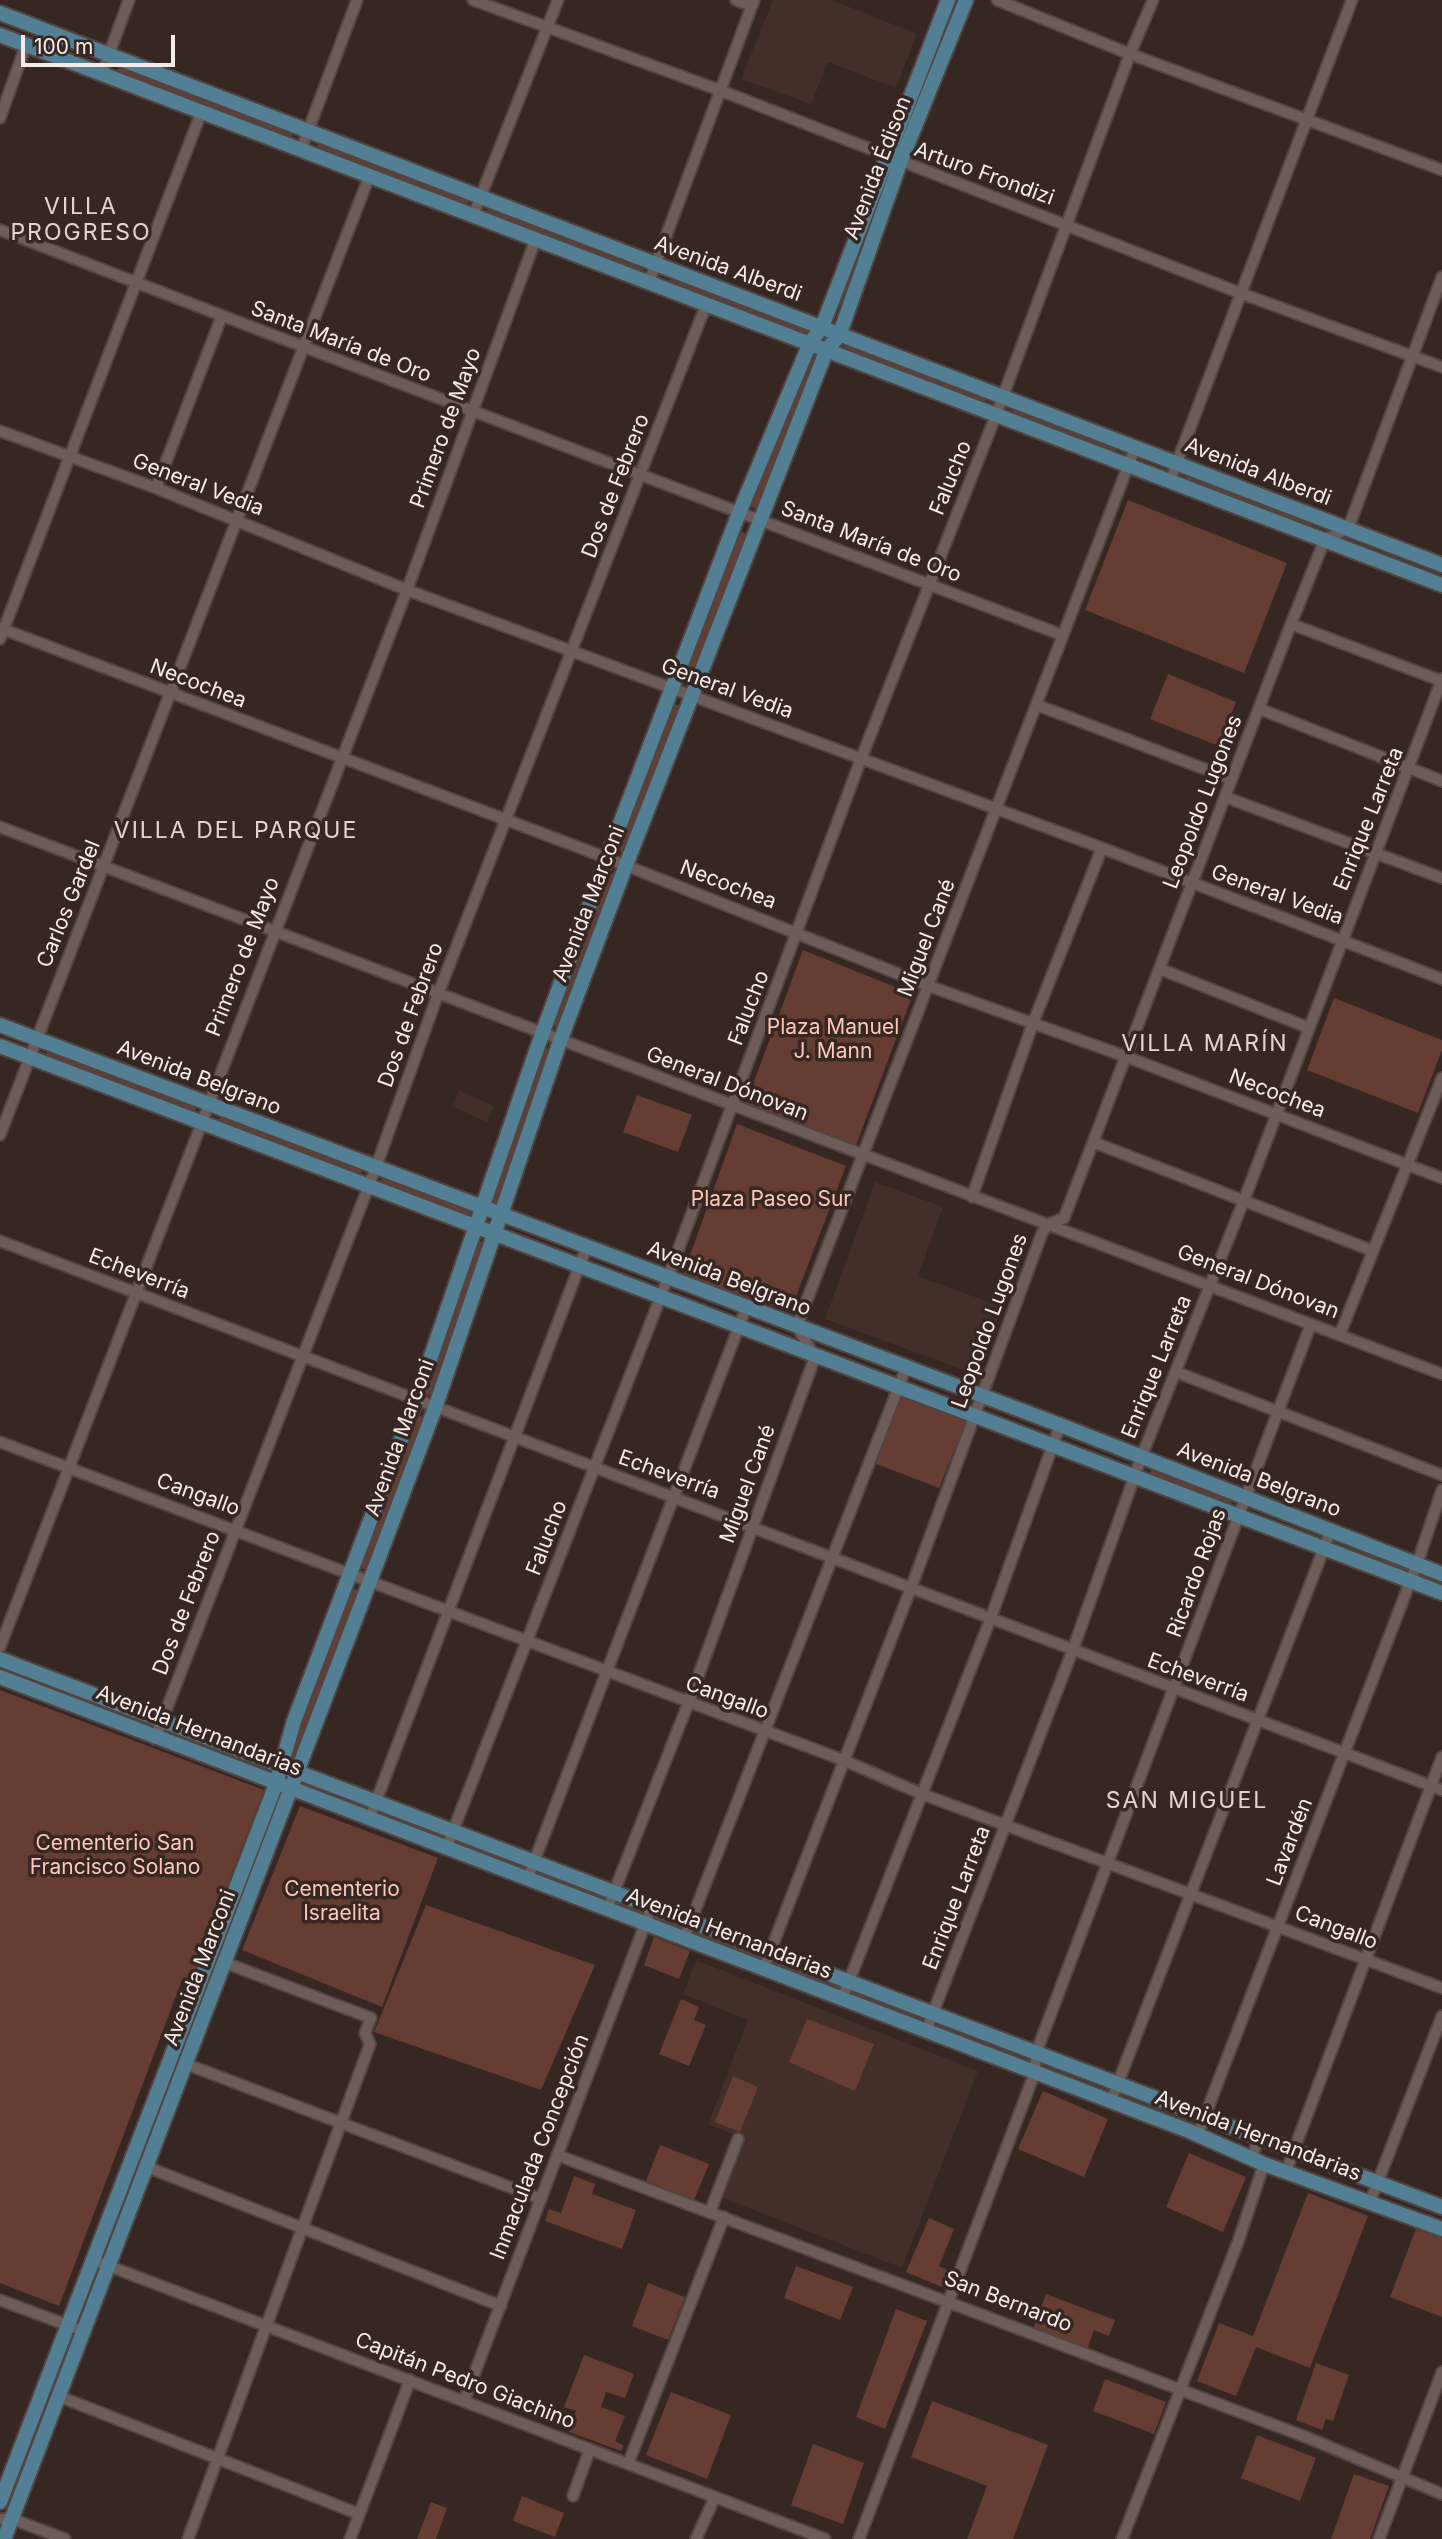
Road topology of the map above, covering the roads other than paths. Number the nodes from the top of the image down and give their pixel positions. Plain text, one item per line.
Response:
1 (129, 0) edge
2 (357, 0) edge
3 (473, 0) edge
4 (558, 0) edge
5 (736, 0) edge
6 (948, 0) edge
7 (966, 0) edge
8 (997, 0) edge
9 (1153, 0) edge
10 (1352, 0) edge
11 (753, 3) edge
12 (0, 13) edge
13 (547, 29) junction
14 (0, 35) edge
15 (26, 45) junction
16 (1130, 54) junction
17 (109, 56) junction
18 (102, 73) junction
19 (719, 90) junction
20 (201, 113) junction
21 (0, 118) edge
22 (1308, 118) junction
23 (308, 131) junction
24 (301, 150) junction
25 (893, 160) junction
26 (1442, 170) edge
27 (369, 177) junction
28 (479, 198) junction
29 (473, 216) junction
30 (1066, 225) junction
31 (0, 230) edge
32 (536, 241) junction
33 (655, 265) junction
34 (1442, 277) edge
35 (135, 282) junction
36 (649, 282) junction
37 (1240, 293) junction
38 (706, 305) junction
39 (221, 318) junction
40 (822, 327) junction
41 (839, 336) junction
42 (810, 343) junction
43 (306, 346) junction
44 (827, 349) junction
45 (1412, 355) junction
46 (1442, 367) edge
47 (1001, 397) junction
48 (473, 412) junction
49 (996, 415) junction
50 (0, 431) edge
51 (1135, 448) junction
52 (68, 458) junction
53 (1177, 464) junction
54 (1128, 467) junction
55 (641, 474) junction
56 (1170, 481) junction
57 (156, 488) junction
58 (739, 513) junction
59 (237, 521) junction
60 (760, 521) junction
61 (1349, 529) junction
62 (1325, 539) junction
63 (1442, 565) edge
64 (929, 584) junction
65 (1442, 585) edge
66 (407, 590) junction
67 (1291, 624) junction
68 (1, 633) edge
69 (1062, 635) junction
70 (573, 653) junction
71 (1442, 680) edge
72 (673, 690) junction
73 (172, 694) junction
74 (691, 697) junction
75 (1037, 705) junction
76 (1259, 709) junction
77 (340, 759) junction
78 (861, 759) junction
79 (1410, 769) junction
80 (1231, 779) junction
81 (1442, 781) edge
82 (1225, 797) junction
83 (996, 810) junction
84 (507, 820) junction
85 (0, 827) edge
86 (1102, 848) junction
87 (1376, 853) junction
88 (607, 858) junction
89 (626, 865) junction
90 (106, 868) junction
91 (1442, 878) edge
92 (1192, 884) junction
93 (273, 931) junction
94 (798, 932) junction
95 (1341, 940) junction
96 (1160, 969) junction
97 (1442, 979) edge
98 (929, 986) junction
99 (438, 994) junction
100 (1033, 1023) junction
101 (0, 1025) edge
102 (1309, 1028) junction
103 (542, 1034) junction
104 (37, 1040) junction
105 (560, 1041) junction
106 (0, 1046) edge
107 (29, 1057) junction
108 (1127, 1057) junction
109 (1442, 1078) edge
110 (208, 1105) junction
111 (732, 1106) junction
112 (1276, 1115) junction
113 (201, 1122) junction
114 (0, 1135) edge
115 (1093, 1142) junction
116 (860, 1155) junction
117 (1408, 1165) junction
118 (376, 1167) junction
119 (1442, 1178) edge
120 (369, 1184) junction
121 (972, 1197) junction
122 (1244, 1200) junction
123 (484, 1208) junction
124 (502, 1214) junction
125 (1049, 1224) junction
126 (477, 1226) junction
127 (496, 1233) junction
128 (0, 1241) edge
129 (587, 1246) junction
130 (1373, 1251) junction
131 (579, 1265) junction
132 (667, 1278) junction
133 (1210, 1285) junction
134 (135, 1293) junction
135 (660, 1296) junction
136 (746, 1308) junction
137 (1311, 1324) junction
138 (797, 1326) junction
139 (738, 1327) junction
140 (1340, 1334) junction
141 (301, 1356) junction
142 (816, 1357) junction
143 (906, 1368) junction
144 (1176, 1372) junction
145 (1442, 1374) edge
146 (899, 1386) junction
147 (981, 1397) junction
148 (416, 1400) junction
149 (435, 1408) junction
150 (1277, 1413) junction
151 (974, 1417) junction
152 (1060, 1425) junction
153 (514, 1438) junction
154 (0, 1442) edge
155 (1054, 1445) junction
156 (1141, 1458) junction
157 (69, 1469) junction
158 (594, 1469) junction
159 (1135, 1475) junction
160 (1442, 1475) edge
161 (1442, 1490) edge
162 (672, 1497) junction
163 (1245, 1498) junction
164 (1238, 1515) junction
165 (752, 1526) junction
166 (236, 1529) junction
167 (1331, 1530) junction
168 (1324, 1548) junction
169 (832, 1558) junction
170 (1417, 1564) junction
171 (351, 1574) junction
172 (1442, 1574) edge
173 (370, 1581) junction
174 (1411, 1581) junction
175 (911, 1588) junction
176 (1442, 1593) edge
177 (448, 1612) junction
178 (990, 1620) junction
179 (527, 1643) junction
180 (0, 1647) edge
181 (1072, 1651) junction
182 (0, 1658) edge
183 (606, 1673) junction
184 (0, 1677) edge
185 (1175, 1691) junction
186 (688, 1704) junction
187 (162, 1720) junction
188 (1258, 1720) junction
189 (764, 1732) junction
190 (155, 1739) junction
191 (1345, 1753) junction
192 (1442, 1757) edge
193 (843, 1760) junction
194 (279, 1764) junction
195 (298, 1771) junction
196 (276, 1784) junction
197 (292, 1788) junction
198 (1436, 1788) edge
199 (922, 1794) junction
200 (376, 1802) junction
201 (369, 1820) junction
202 (1005, 1824) junction
203 (455, 1831) junction
204 (446, 1849) junction
205 (534, 1861) junction
206 (1109, 1863) junction
207 (527, 1880) junction
208 (614, 1892) junction
209 (1191, 1895) junction
210 (652, 1906) junction
211 (607, 1910) junction
212 (691, 1921) junction
213 (645, 1924) junction
214 (1278, 1927) junction
215 (684, 1939) junction
216 (772, 1952) junction
217 (1365, 1961) junction
218 (223, 1962) junction
219 (763, 1970) junction
220 (849, 1981) junction
221 (1442, 1988) edge
222 (842, 1999) junction
223 (933, 2013) junction
224 (1442, 2016) edge
225 (926, 2031) junction
226 (1036, 2053) junction
227 (186, 2064) junction
228 (1035, 2072) junction
229 (1118, 2084) junction
230 (1111, 2101) junction
231 (1205, 2117) junction
232 (342, 2124) junction
233 (1198, 2134) junction
234 (1259, 2137) junction
235 (738, 2139) dead end
236 (1294, 2151) junction
237 (557, 2155) junction
238 (1258, 2161) junction
239 (147, 2167) junction
240 (1286, 2171) junction
241 (1378, 2183) junction
242 (541, 2199) junction
243 (1370, 2202) junction
244 (1442, 2207) edge
245 (710, 2212) junction
246 (724, 2217) junction
247 (303, 2226) junction
248 (1442, 2230) edge
249 (92, 2260) junction
250 (109, 2265) junction
251 (0, 2300) edge
252 (950, 2301) junction
253 (501, 2306) junction
254 (67, 2325) junction
255 (267, 2326) junction
256 (83, 2332) junction
257 (1442, 2372) edge
258 (410, 2381) junction
259 (1181, 2389) junction
260 (58, 2396) junction
261 (464, 2401) junction
262 (590, 2449) junction
263 (219, 2460) junction
264 (628, 2464) junction
265 (1402, 2478) junction
266 (1442, 2494) edge
267 (573, 2496) dead end
268 (715, 2497) junction
269 (0, 2502) edge
270 (359, 2514) junction
271 (6, 2519) edge
272 (4, 2539) edge
273 (65, 2539) edge
274 (188, 2539) edge
275 (350, 2539) edge
276 (696, 2539) edge
277 (825, 2539) edge
278 (859, 2539) edge
279 (1122, 2539) edge
280 (1380, 2539) edge

1 - 17 street
2 - 23 street
3 - 13 street, Arturo Frondizi
4 - 13 street
5 - 11 street
6 - 25 main road, Avenida Édison
7 - 25 main road, Avenida Édison
8 - 16 street
9 - 16 street, Falucho
10 - 22 street
11 - 19 street
12 - 17 main road, Avenida Alberdi
13 - 19 street, Arturo Frondizi
13 - 28 street
14 - 15 main road, Avenida Alberdi
15 - 18 main road, Avenida Alberdi
15 - 21 street
16 - 22 street
16 - 30 street, Falucho
17 - 18 street
17 - 23 main road, Avenida Alberdi
18 - 20 main road, Avenida Alberdi
19 - 25 street, Arturo Frondizi
19 - 33 street
20 - 24 main road, Avenida Alberdi
20 - 35 street
22 - 26 street
22 - 37 street
23 - 24 street
23 - 28 main road, Avenida Alberdi
24 - 27 main road, Avenida Alberdi
25 - 30 street, Arturo Frondizi
25 - 40 main road, Avenida Édison
25 - 41 main road, Avenida Édison
27 - 29 main road, Avenida Alberdi
27 - 43 street, Carlos Gardel
28 - 29 street
28 - 33 main road, Avenida Alberdi
29 - 32 main road, Avenida Alberdi
30 - 37 street, Arturo Frondizi
30 - 47 street, Falucho
31 - 35 street, Santa María de Oro
32 - 36 main road, Avenida Alberdi
32 - 48 street, Primero de Mayo
33 - 36 street
33 - 40 main road, Avenida Alberdi
34 - 45 street
35 - 39 street, Santa María de Oro
35 - 52 street
36 - 38 main road, Avenida Alberdi
37 - 45 street, Arturo Frondizi
37 - 53 street
38 - 42 main road, Avenida Alberdi
38 - 55 street, Dos de Febrero
39 - 43 street, Santa María de Oro
39 - 57 street
40 - 41 main road, Avenida Alberdi
40 - 42 main road, Avenida Marconi
41 - 44 main road, Avenida Édison
41 - 47 main road, Avenida Alberdi
42 - 44 main road, Avenida Alberdi
42 - 58 main road, Avenida Marconi
43 - 48 street, Santa María de Oro
43 - 59 street, Carlos Gardel
44 - 49 main road, Avenida Alberdi
44 - 60 main road, Avenida Marconi
45 - 46 street, Arturo Frondizi
45 - 61 street
47 - 49 street, Falucho
47 - 51 main road, Avenida Alberdi
48 - 55 street, Santa María de Oro
48 - 66 street, Primero de Mayo
49 - 54 main road, Avenida Alberdi
49 - 64 street, Falucho
50 - 52 street, General Vedia
51 - 53 main road, Avenida Alberdi
51 - 54 street, Miguel Cané
52 - 57 street, General Vedia
52 - 68 street
53 - 56 street
53 - 61 main road, Avenida Alberdi
54 - 56 main road, Avenida Alberdi
54 - 69 street, Miguel Cané
55 - 58 street, Santa María de Oro
55 - 70 street, Dos de Febrero
56 - 62 main road, Avenida Alberdi
57 - 59 street, General Vedia
58 - 60 street, Santa María de Oro
58 - 72 main road, Avenida Marconi
59 - 66 street, General Vedia
59 - 73 street, Carlos Gardel
60 - 64 street, Santa María de Oro
60 - 74 main road, Avenida Marconi
61 - 62 street
61 - 63 main road, Avenida Alberdi
62 - 65 main road, Avenida Alberdi
62 - 67 street, Leopoldo Lugones
64 - 69 street, Santa María de Oro
64 - 78 street, Falucho
66 - 70 street, General Vedia
66 - 77 street, Primero de Mayo
67 - 71 street
67 - 76 street, Leopoldo Lugones
68 - 73 street, Necochea
69 - 75 street, Miguel Cané
70 - 72 street, General Vedia
70 - 84 street, Dos de Febrero
71 - 79 street, Enrique Larreta
72 - 74 street, General Vedia
72 - 88 main road, Avenida Marconi
73 - 77 street, Necochea
73 - 90 street, Carlos Gardel
74 - 78 street, General Vedia
74 - 89 main road, Avenida Marconi
75 - 80 street
75 - 83 street, Miguel Cané
76 - 79 street
76 - 80 street, Leopoldo Lugones
77 - 84 street, Necochea
77 - 93 street, Primero de Mayo
78 - 83 street, General Vedia
78 - 94 street, Falucho
79 - 81 street
79 - 87 street, Enrique Larreta
80 - 82 street, Leopoldo Lugones
82 - 87 street
82 - 92 street, Leopoldo Lugones
83 - 86 street, General Vedia
83 - 98 street, Miguel Cané
84 - 88 street, Necochea
84 - 99 street, Dos de Febrero
85 - 90 street, General Dónovan
86 - 92 street, General Vedia
86 - 100 street
87 - 91 street
87 - 95 street, Enrique Larreta
88 - 89 street, Necochea
88 - 103 main road, Avenida Marconi
89 - 94 street, Necochea
89 - 105 main road, Avenida Marconi
90 - 93 street, General Dónovan
90 - 104 street, Carlos Gardel
92 - 95 street, General Vedia
92 - 96 street, Leopoldo Lugones
93 - 99 street, General Dónovan
93 - 110 street, Primero de Mayo
94 - 98 street, Necochea
94 - 111 street, Falucho
95 - 97 street, General Vedia
95 - 102 street, Enrique Larreta
96 - 102 street
96 - 108 street, Leopoldo Lugones
98 - 100 street, Necochea
98 - 116 street, Miguel Cané
99 - 103 street, General Dónovan
99 - 118 street, Dos de Febrero
100 - 108 street, Necochea
100 - 121 street
101 - 104 main road, Avenida Belgrano
102 - 112 street, Enrique Larreta
103 - 105 street, General Dónovan
103 - 123 main road, Avenida Marconi
104 - 107 street, Carlos Gardel
104 - 110 main road, Avenida Belgrano
105 - 111 street, General Dónovan
105 - 124 main road, Avenida Marconi
106 - 107 main road, Avenida Belgrano
107 - 113 main road, Avenida Belgrano
107 - 114 street, Carlos Gardel
108 - 112 street, Necochea
108 - 115 street, Leopoldo Lugones
109 - 117 street
110 - 113 street, Primero de Mayo
110 - 118 main road, Avenida Belgrano
111 - 116 street, General Dónovan
111 - 132 street, Falucho
112 - 117 street, Necochea
112 - 122 street, Enrique Larreta
113 - 120 main road, Avenida Belgrano
113 - 134 street, Primero de Mayo
115 - 122 street
115 - 125 street, Leopoldo Lugones
116 - 121 street, General Dónovan
116 - 138 street, Miguel Cané
117 - 119 street, Necochea
117 - 130 street
118 - 120 street, Dos de Febrero
118 - 123 main road, Avenida Belgrano
120 - 126 main road, Avenida Belgrano
120 - 141 street, Dos de Febrero
121 - 125 street, General Dónovan
122 - 130 street
122 - 133 street, Enrique Larreta
123 - 124 main road, Avenida Belgrano
123 - 126 main road, Avenida Marconi
124 - 127 main road, Avenida Marconi
124 - 129 main road, Avenida Belgrano
125 - 133 street, General Dónovan
125 - 147 street, Leopoldo Lugones
126 - 127 main road, Avenida Belgrano
126 - 148 main road, Avenida Marconi
127 - 131 main road, Avenida Belgrano
127 - 149 main road, Avenida Marconi
128 - 134 street, Echeverría
129 - 131 street
129 - 132 main road, Avenida Belgrano
130 - 140 street
131 - 135 main road, Avenida Belgrano
131 - 153 street
132 - 135 street, Falucho
132 - 136 main road, Avenida Belgrano
133 - 137 street, General Dónovan
133 - 144 street, Enrique Larreta
134 - 141 street, Echeverría
134 - 157 street, Primero de Mayo
135 - 139 main road, Avenida Belgrano
135 - 158 street, Falucho
136 - 138 main road, Avenida Belgrano
136 - 139 street
137 - 140 street, General Dónovan
137 - 150 street, Ricardo Rojas
138 - 142 street
138 - 143 main road, Avenida Belgrano
139 - 142 main road, Avenida Belgrano
139 - 162 street
140 - 145 street, General Dónovan
141 - 148 street, Echeverría
141 - 166 street, Dos de Febrero
142 - 146 main road, Avenida Belgrano
142 - 165 street, Miguel Cané
143 - 146 street
143 - 147 main road, Avenida Belgrano
144 - 150 street
144 - 156 street, Enrique Larreta
146 - 151 main road, Avenida Belgrano
146 - 169 street
147 - 151 street, Leopoldo Lugones
147 - 152 main road, Avenida Belgrano
148 - 149 street, Echeverría
148 - 171 main road, Avenida Marconi
149 - 153 street, Echeverría
149 - 173 main road, Avenida Marconi
150 - 160 street
150 - 163 street, Ricardo Rojas
151 - 155 main road, Avenida Belgrano
151 - 175 street, Leopoldo Lugones
152 - 155 street
152 - 156 main road, Avenida Belgrano
153 - 158 street, Echeverría
153 - 177 street
154 - 157 street, Cangallo
155 - 159 main road, Avenida Belgrano
155 - 178 street
156 - 159 street, Enrique Larreta
156 - 163 main road, Avenida Belgrano
157 - 166 street, Cangallo
157 - 180 street, Primero de Mayo
158 - 162 street, Echeverría
158 - 179 street, Falucho
159 - 164 main road, Avenida Belgrano
159 - 181 street, Enrique Larreta
161 - 170 street, Lavardén
162 - 165 street, Echeverría
162 - 183 street
163 - 164 street, Ricardo Rojas
163 - 167 main road, Avenida Belgrano
164 - 168 main road, Avenida Belgrano
164 - 185 street, Ricardo Rojas
165 - 169 street, Echeverría
165 - 186 street, Miguel Cané
166 - 171 street, Cangallo
166 - 187 street, Dos de Febrero
167 - 168 street
167 - 170 main road, Avenida Belgrano
168 - 174 main road, Avenida Belgrano
168 - 188 street
169 - 175 street, Echeverría
169 - 189 street
170 - 172 main road, Avenida Belgrano
170 - 174 street, Lavardén
171 - 173 street, Cangallo
171 - 194 main road, Avenida Marconi
173 - 177 street, Cangallo
173 - 195 main road, Avenida Marconi
174 - 176 main road, Avenida Belgrano
174 - 191 street, Lavardén
175 - 178 street, Echeverría
175 - 193 street, Leopoldo Lugones
177 - 179 street, Cangallo
177 - 200 street
178 - 181 street, Echeverría
178 - 199 street
179 - 183 street, Cangallo
179 - 203 street, Falucho
181 - 185 street, Echeverría
181 - 202 street, Enrique Larreta
182 - 187 main road, Avenida Hernandarias
183 - 186 street, Cangallo
183 - 205 street
184 - 190 main road, Avenida Hernandarias
185 - 188 street, Echeverría
185 - 206 street, Ricardo Rojas
186 - 189 street, Cangallo
186 - 208 street, Miguel Cané
187 - 190 street, Dos de Febrero
187 - 194 main road, Avenida Hernandarias
188 - 191 street, Echeverría
188 - 209 street
189 - 193 street, Cangallo
189 - 212 street
190 - 196 main road, Avenida Hernandarias
191 - 198 street, Echeverría
191 - 214 street, Lavardén
192 - 198 street
193 - 199 street, Cangallo
193 - 216 street, Leopoldo Lugones
194 - 195 main road, Avenida Hernandarias
194 - 196 main road, Avenida Marconi
195 - 197 main road, Avenida Marconi
195 - 200 main road, Avenida Hernandarias
196 - 197 main road, Avenida Hernandarias
196 - 249 main road, Avenida Marconi
197 - 201 main road, Avenida Hernandarias
197 - 218 main road, Avenida Marconi
198 - 217 street
199 - 202 street, Cangallo
199 - 220 street
200 - 201 street
200 - 203 main road, Avenida Hernandarias
201 - 204 main road, Avenida Hernandarias
202 - 206 street, Cangallo
202 - 223 street, Enrique Larreta
203 - 204 street, Falucho
203 - 205 main road, Avenida Hernandarias
204 - 207 main road, Avenida Hernandarias
205 - 207 street
205 - 208 main road, Avenida Hernandarias
206 - 209 street, Cangallo
206 - 226 street, Ricardo Rojas
207 - 211 main road, Avenida Hernandarias
208 - 210 main road, Avenida Hernandarias
208 - 211 street, Miguel Cané
209 - 214 street, Cangallo
209 - 229 street
210 - 212 main road, Avenida Hernandarias
210 - 213 street, Inmaculada Concepción
211 - 213 main road, Avenida Hernandarias
212 - 215 street
212 - 216 main road, Avenida Hernandarias
213 - 215 main road, Avenida Hernandarias
213 - 237 street, Inmaculada Concepción
214 - 217 street, Cangallo
214 - 231 street, Lavardén
215 - 219 main road, Avenida Hernandarias
216 - 219 street, Leopoldo Lugones
216 - 220 main road, Avenida Hernandarias
217 - 221 street, Cangallo
217 - 236 street
218 - 227 main road, Avenida Marconi
218 - 232 street
219 - 222 main road, Avenida Hernandarias
220 - 222 street
220 - 223 main road, Avenida Hernandarias
222 - 225 main road, Avenida Hernandarias
223 - 225 street, Enrique Larreta
223 - 226 main road, Avenida Hernandarias
224 - 241 street
225 - 228 main road, Avenida Hernandarias
226 - 228 street, Ricardo Rojas
226 - 229 main road, Avenida Hernandarias
227 - 232 street
227 - 239 main road, Avenida Marconi
228 - 230 main road, Avenida Hernandarias
228 - 252 street, Ricardo Rojas
229 - 230 street
229 - 231 main road, Avenida Hernandarias
230 - 233 main road, Avenida Hernandarias
231 - 233 street, Lavardén
231 - 234 main road, Avenida Hernandarias
232 - 242 street
232 - 247 street
233 - 238 main road, Avenida Hernandarias
234 - 236 main road, Avenida Hernandarias
234 - 238 street
235 - 245 street
236 - 240 street
236 - 241 main road, Avenida Hernandarias
237 - 242 street, Inmaculada Concepción
237 - 245 street, San Bernardo
238 - 240 main road, Avenida Hernandarias
238 - 259 street
239 - 247 street
239 - 250 main road, Avenida Marconi
240 - 243 main road, Avenida Hernandarias
241 - 243 street
241 - 244 main road, Avenida Hernandarias
242 - 253 street, Inmaculada Concepción
243 - 248 main road, Avenida Hernandarias
245 - 246 street, San Bernardo
246 - 252 street, San Bernardo
246 - 264 street
247 - 253 street
247 - 255 street
249 - 250 street, Capitán Pedro Giachino
249 - 254 main road, Avenida Marconi
250 - 255 street, Capitán Pedro Giachino
250 - 256 main road, Avenida Marconi
251 - 254 street
252 - 259 street, San Bernardo
252 - 278 street, Ricardo Rojas
253 - 261 street, Inmaculada Concepción
254 - 256 street
254 - 269 main road, Avenida Marconi
255 - 258 street, Capitán Pedro Giachino
255 - 263 street
256 - 260 main road, Avenida Marconi
257 - 265 street
258 - 261 street, Capitán Pedro Giachino
258 - 270 street
259 - 265 street, San Bernardo
259 - 279 street
260 - 263 street
260 - 271 main road, Avenida Marconi
261 - 262 street, Capitán Pedro Giachino
262 - 264 street, Capitán Pedro Giachino
262 - 267 street
263 - 270 street
263 - 274 street
264 - 268 street, Capitán Pedro Giachino
265 - 266 street, San Bernardo
265 - 280 street
268 - 276 street
268 - 277 street, Capitán Pedro Giachino
270 - 275 street
271 - 272 main road, Avenida Marconi
271 - 273 street

